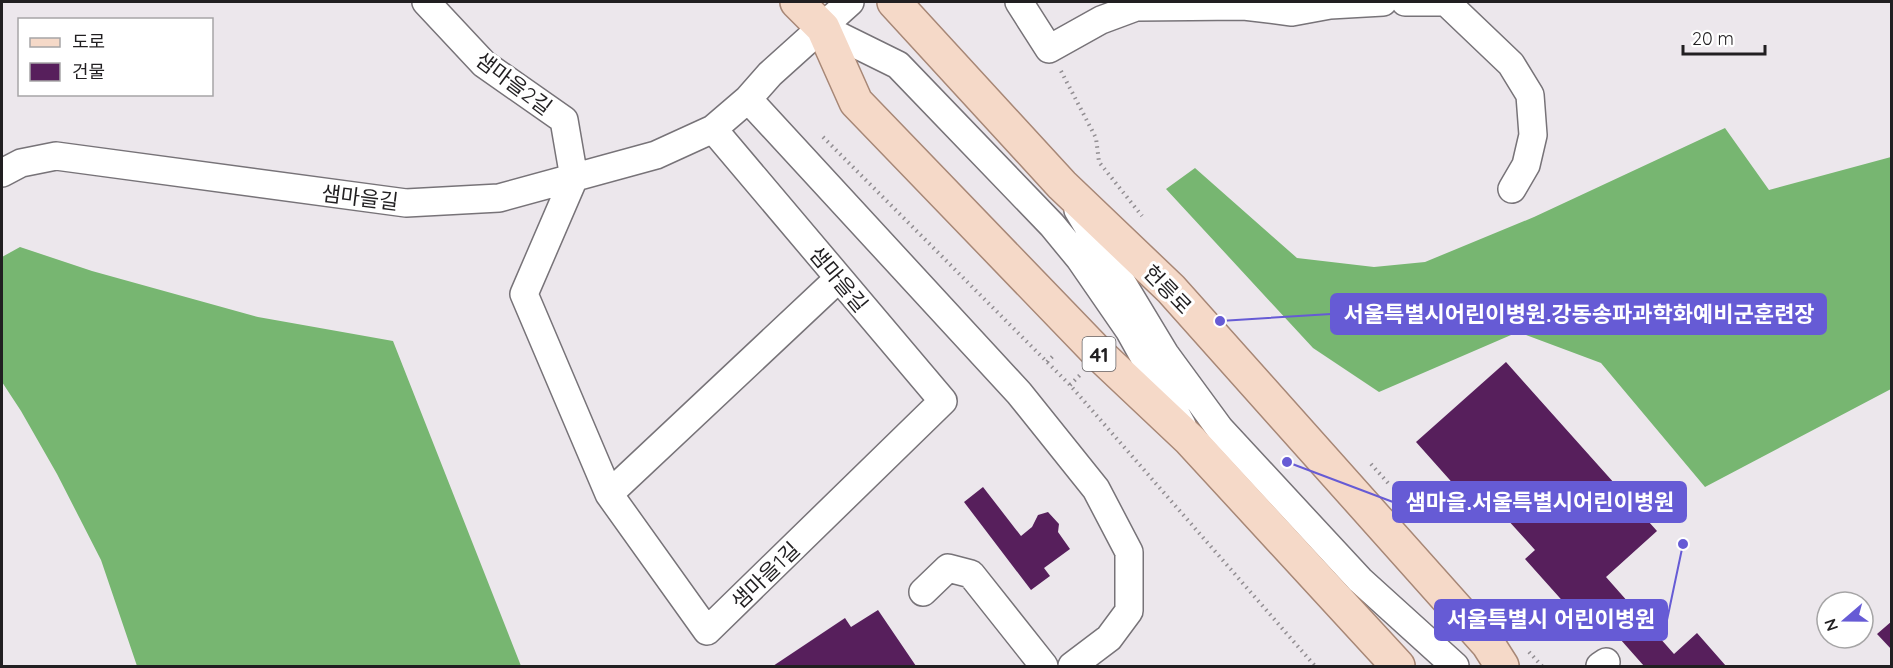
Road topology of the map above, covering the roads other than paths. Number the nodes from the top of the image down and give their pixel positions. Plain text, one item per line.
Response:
1 (426, 2) edge
2 (797, 2) edge
3 (850, 2) edge
4 (894, 2) edge
5 (1019, 2) edge
6 (1383, 2) edge
7 (1405, 2) edge
8 (1445, 2) edge
9 (823, 28) junction
10 (748, 99) junction
11 (713, 129) junction
12 (2, 173) edge
13 (574, 177) junction
14 (1062, 185) junction
15 (1512, 189) dead end
16 (839, 278) junction
17 (943, 400) joint
18 (1190, 440) junction
19 (609, 494) junction
20 (923, 592) dead end
21 (1044, 666) edge
22 (1072, 666) edge
23 (1398, 666) edge
24 (1455, 666) edge
25 (1502, 666) edge

1 - 13 street, 샘마을2길
2 - 9 main road, 41
3 - 9 street, 샘마을길
4 - 14 main road, 헌릉로
5 - 6 street
7 - 8 street
8 - 15 street
9 - 10 street, 샘마을길
9 - 18 main road, 41
9 - 18 street
10 - 11 street, 샘마을길
10 - 22 street
11 - 13 street, 샘마을길
11 - 16 street, 샘마을길
12 - 13 street, 샘마을길
13 - 19 street, 샘마을1길
14 - 24 street
14 - 25 main road, 헌릉로
16 - 17 street, 샘마을길
16 - 19 street
17 - 19 street, 샘마을1길
18 - 23 main road, 41
20 - 21 street

